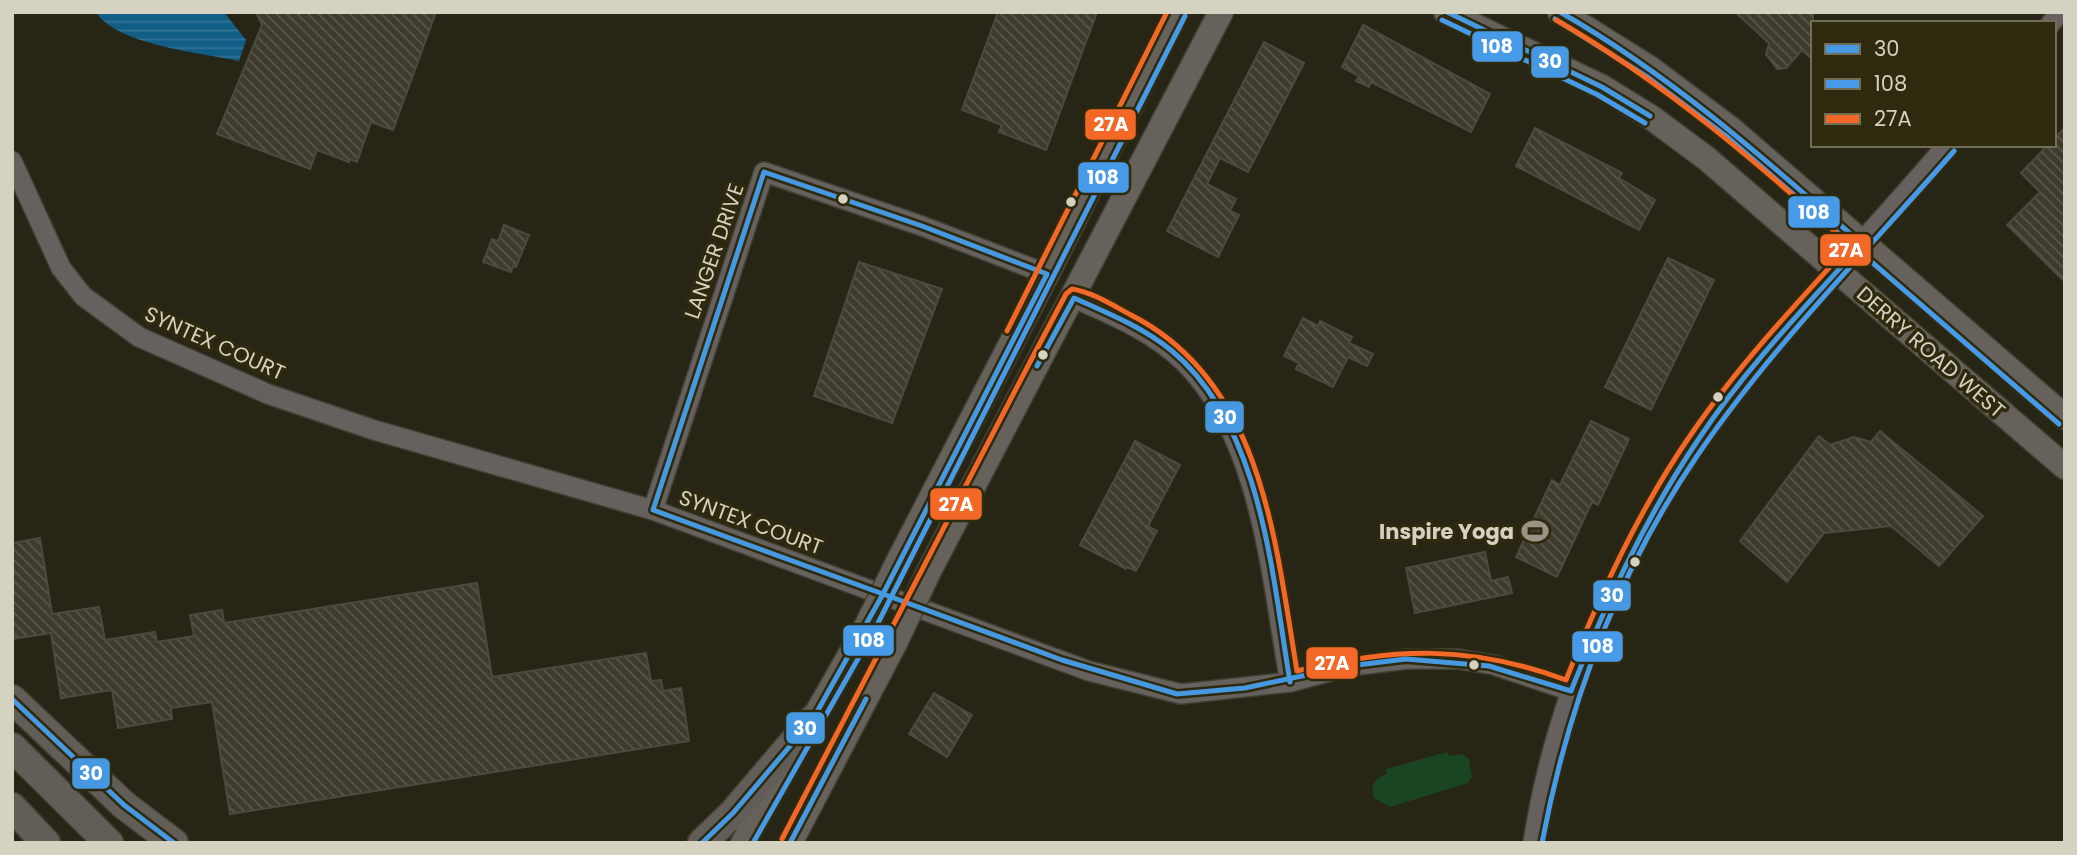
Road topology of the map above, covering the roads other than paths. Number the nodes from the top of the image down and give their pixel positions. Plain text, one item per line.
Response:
1 (1177, 12) edge
2 (1221, 12) edge
3 (1446, 12) edge
4 (1560, 12) edge
5 (1945, 147) edge
6 (12, 161) edge
7 (1862, 244) junction
8 (1837, 272) junction
9 (1047, 274) junction
10 (1074, 298) junction
11 (2065, 417) edge
12 (2065, 467) edge
13 (653, 510) junction
14 (1290, 682) junction
15 (1571, 691) junction
16 (12, 699) edge
17 (813, 719) junction
18 (12, 747) edge
19 (68, 802) junction
20 (12, 807) edge
21 (46, 843) edge
22 (109, 843) edge
23 (116, 843) edge
24 (174, 843) edge
25 (702, 843) edge
26 (743, 843) edge
27 (790, 843) edge
28 (1533, 843) edge

1 - 9 main road
2 - 10 main road
3 - 8 main road, DERRY ROAD WEST
4 - 7 main road, DERRY ROAD WEST
5 - 7 street
6 - 13 street, SYNTEX COURT
7 - 8 street
7 - 11 main road, DERRY ROAD WEST
8 - 12 main road, DERRY ROAD WEST
8 - 15 street
9 - 13 street, LANGER DRIVE
9 - 17 main road, bridge
10 - 14 street
10 - 27 main road, bridge
13 - 14 street, SYNTEX COURT
14 - 15 street, SYNTEX COURT
15 - 28 street
16 - 24 highway
17 - 25 highway
17 - 26 main road
18 - 19 highway
19 - 22 highway
19 - 23 highway
20 - 21 highway

